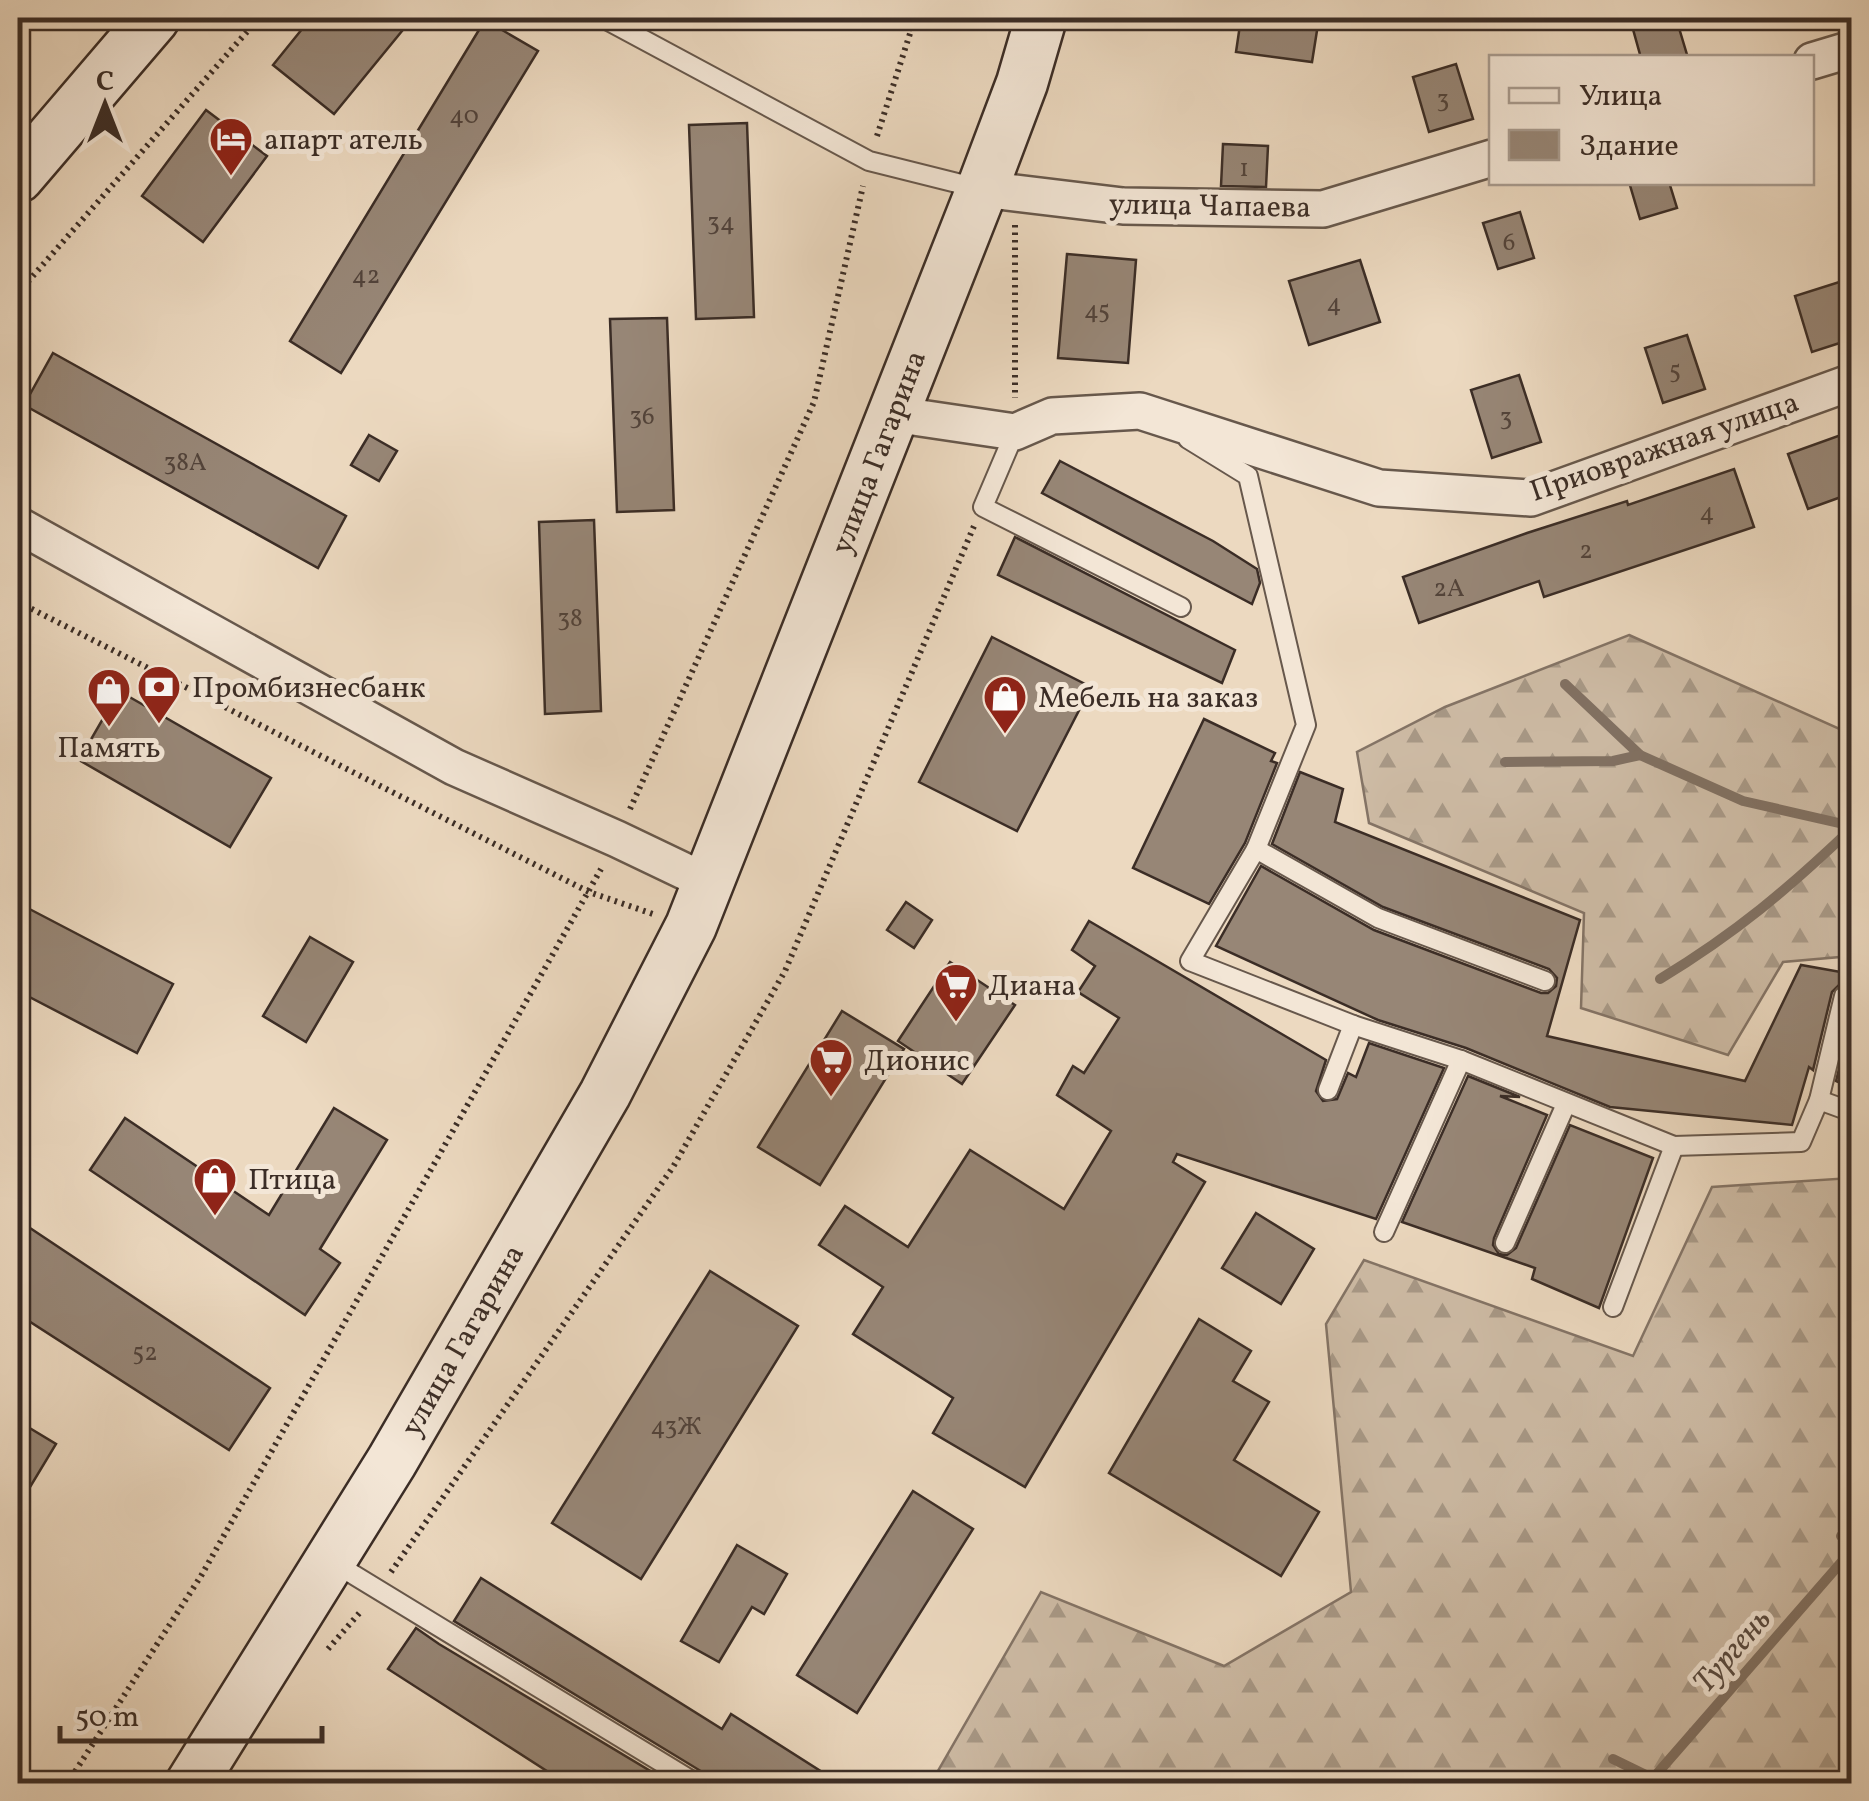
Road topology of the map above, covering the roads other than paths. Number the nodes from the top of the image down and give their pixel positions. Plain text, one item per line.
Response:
1 (154, 18) edge
2 (603, 18) edge
3 (1041, 18) edge
4 (1852, 48) edge
5 (1814, 60) edge
6 (1489, 159) edge
7 (18, 176) edge
8 (982, 189) junction
9 (1852, 382) edge
10 (1140, 411) junction
11 (893, 414) junction
12 (1015, 432) junction
13 (18, 525) edge
14 (1181, 607) dead end
15 (1256, 849) junction
16 (709, 884) junction
17 (1545, 980) dead end
18 (1844, 996) dead end
19 (1353, 1024) junction
20 (1461, 1060) junction
21 (1328, 1090) dead end
22 (1819, 1100) junction
23 (1566, 1104) junction
24 (1852, 1112) edge
25 (1674, 1146) junction
26 (1384, 1232) dead end
27 (1506, 1243) dead end
28 (1613, 1308) dead end
29 (330, 1560) junction
30 (191, 1784) edge
31 (696, 1784) edge

1 - 7 street
2 - 8 lane
3 - 8 street, улица Гагарина
4 - 5 street
6 - 8 street, улица Чапаева
8 - 11 street, улица Гагарина
9 - 10 street, Приовражная улица
10 - 12 street, Приовражная улица
10 - 15 lane
11 - 12 street, Приовражная улица
11 - 16 street, улица Гагарина
12 - 14 lane
13 - 16 street
15 - 17 lane
15 - 19 lane
16 - 29 street, улица Гагарина
18 - 22 lane
19 - 20 lane
19 - 21 lane
20 - 23 lane
20 - 26 lane
22 - 24 lane
22 - 25 lane
23 - 25 lane
23 - 27 lane
25 - 28 lane
29 - 30 street, улица Гагарина
29 - 31 lane

